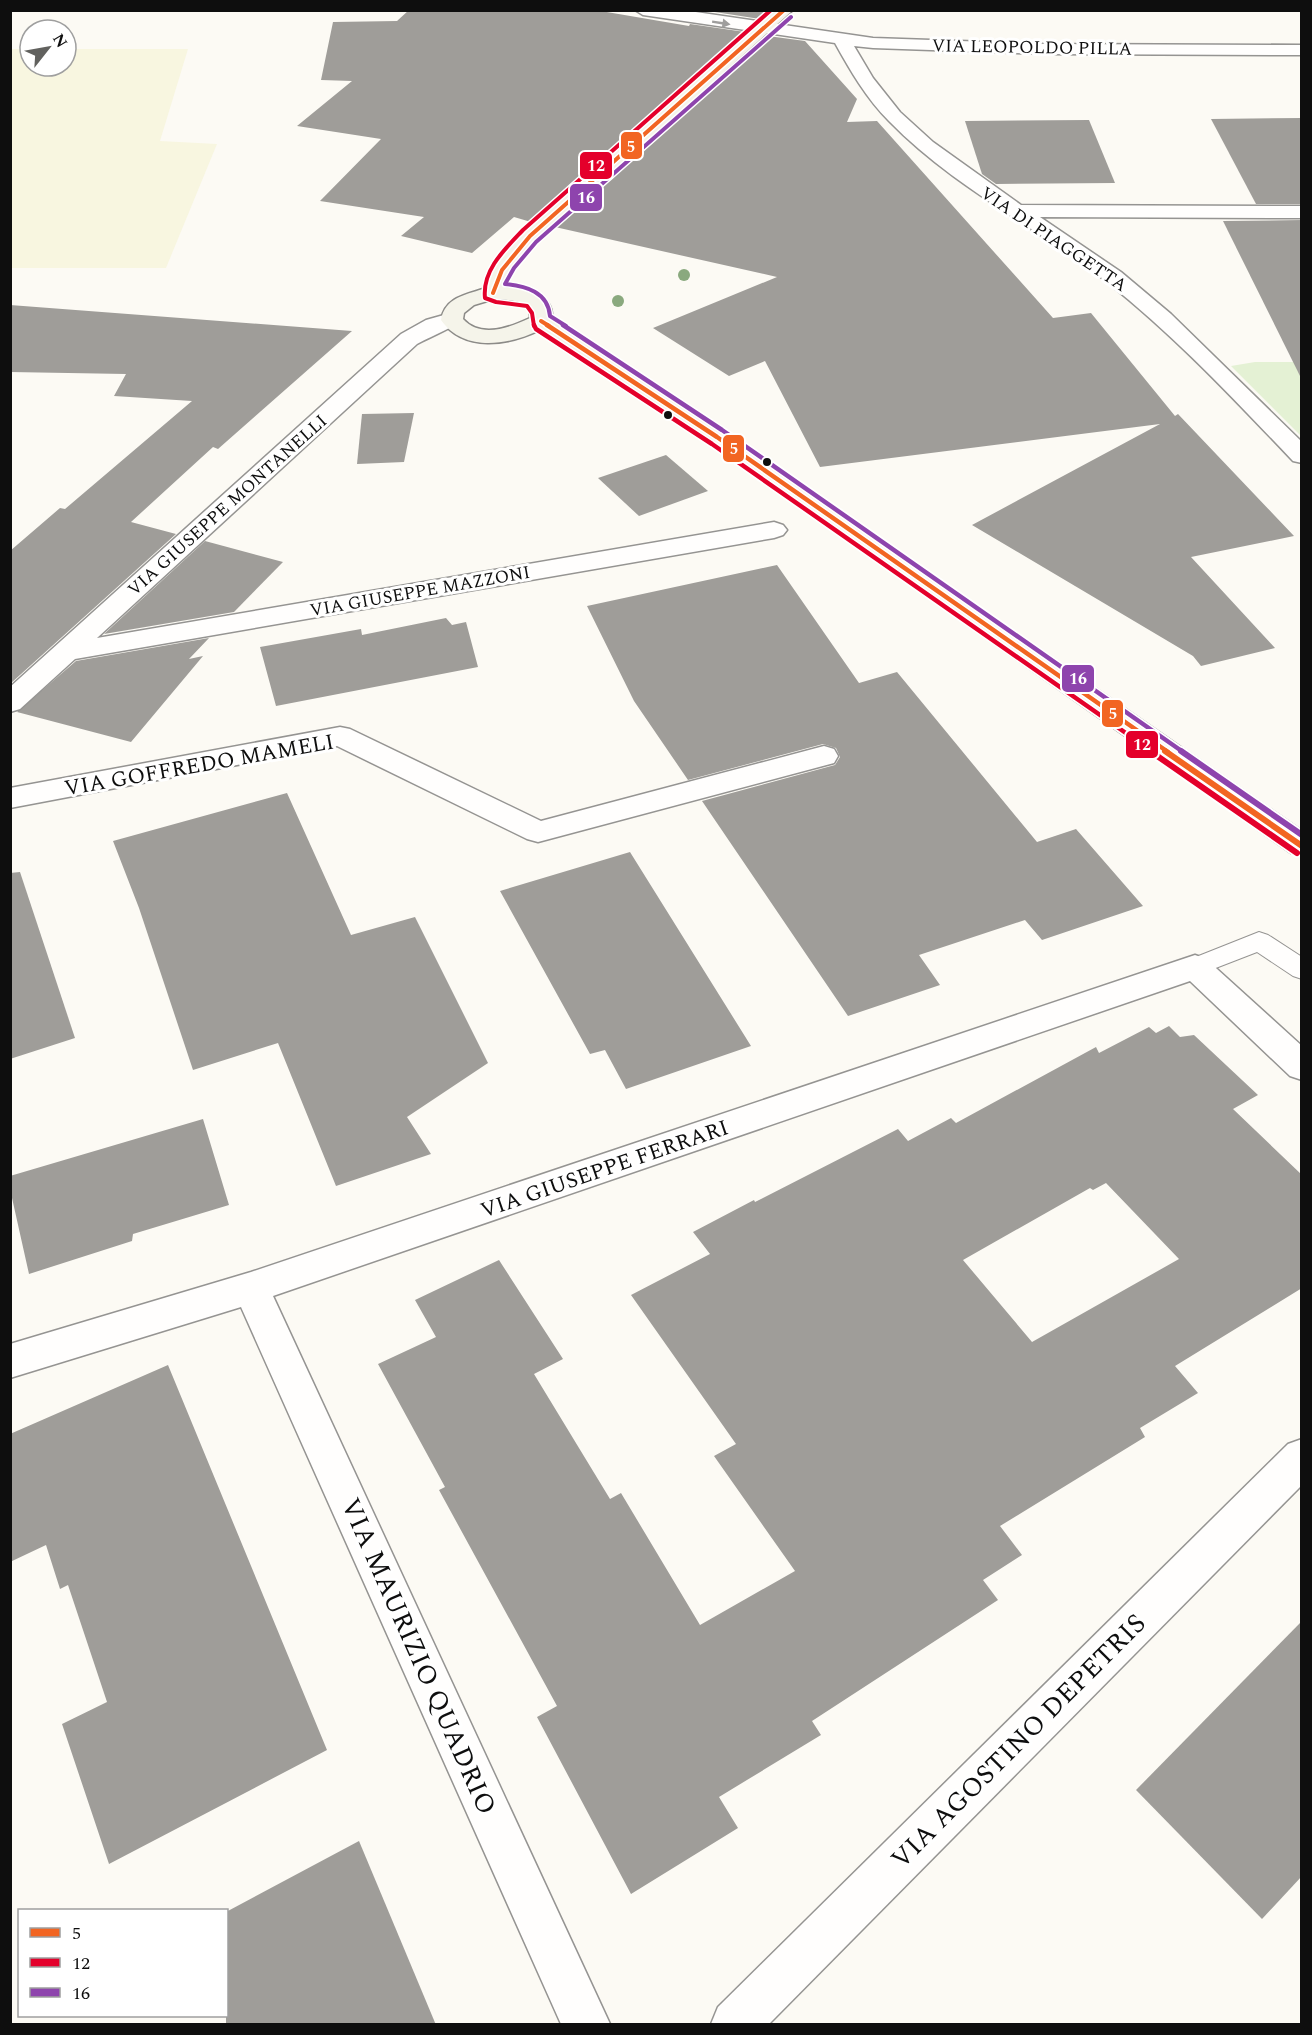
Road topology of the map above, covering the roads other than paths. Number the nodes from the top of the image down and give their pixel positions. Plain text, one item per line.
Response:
1 (642, 10) edge
2 (785, 10) edge
3 (764, 30) junction
4 (842, 40) junction
5 (1302, 50) edge
6 (1014, 211) junction
7 (1302, 212) edge
8 (493, 293) junction
9 (451, 320) junction
10 (542, 321) junction
11 (1302, 456) edge
12 (774, 530) dead end
13 (66, 652) junction
14 (10, 703) edge
15 (824, 756) dead end
16 (10, 798) edge
17 (1302, 846) edge
18 (1196, 967) junction
19 (1302, 970) edge
20 (1302, 1068) edge
21 (251, 1288) junction
22 (10, 1361) edge
23 (1302, 1457) edge
24 (586, 2025) edge
25 (735, 2025) edge

1 -> 3 street, VIA LEOPOLDO PILLA
2 - 3 street
3 - 4 street, VIA LEOPOLDO PILLA
3 - 8 street
4 - 5 street, VIA LEOPOLDO PILLA
4 - 6 street, VIA DI PIAGGETTA
6 - 7 street
6 - 11 street, VIA DI PIAGGETTA
8 - 9 street
8 - 10 street
9 - 10 street
9 - 13 street, VIA GIUSEPPE MONTANELLI
10 - 17 street
12 - 13 street, VIA GIUSEPPE MAZZONI
13 - 14 street, VIA GIUSEPPE MONTANELLI
15 - 16 street, VIA GOFFREDO MAMELI
18 - 19 lane, VIA GIUSEPPE FERRARI
18 - 20 street
18 - 21 street, VIA GIUSEPPE FERRARI
21 - 22 street, VIA GIUSEPPE FERRARI
21 - 24 street, VIA MAURIZIO QUADRIO
23 - 25 street, VIA AGOSTINO DEPETRIS

